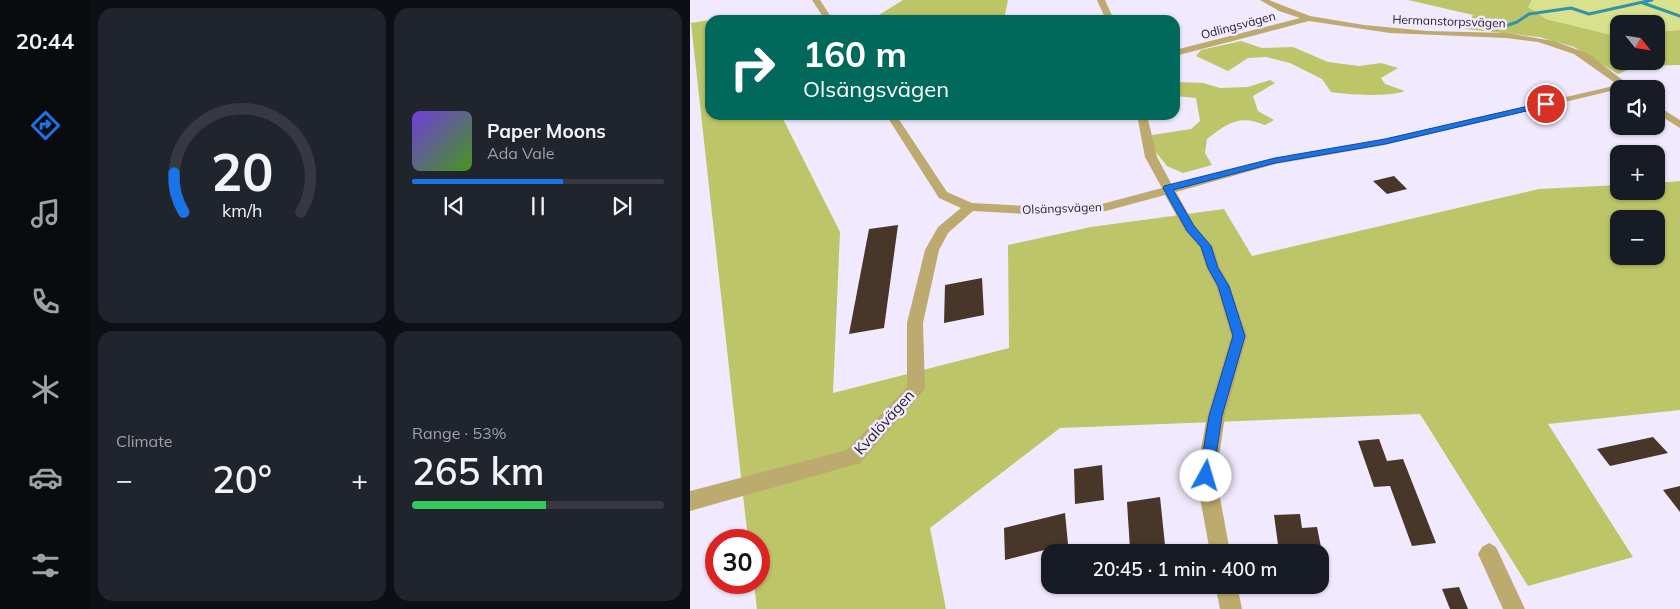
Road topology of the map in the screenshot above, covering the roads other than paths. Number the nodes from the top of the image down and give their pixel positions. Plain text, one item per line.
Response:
1 (816, 0) edge
2 (1101, 0) edge
3 (1264, 0) edge
4 (826, 15) edge
5 (1108, 15) edge
6 (1307, 19) junction
7 (1180, 52) edge
8 (1618, 80) edge
9 (1610, 91) edge
10 (1665, 114) edge
11 (894, 120) edge
12 (1143, 120) edge
13 (1680, 125) edge
14 (1168, 188) junction
15 (970, 207) junction
16 (690, 501) edge
17 (1219, 544) edge
18 (1489, 554) dead end
19 (1228, 594) edge
20 (1231, 609) edge
21 (1514, 609) edge

1 - 4 street
2 - 5 street
3 - 6 street, Hermanstorpsvägen
6 - 7 street, Odlingsvägen
6 - 8 street, Hermanstorpsvägen
9 - 14 street, Olsängsvägen
10 - 13 street
11 - 15 street, Olsängsvägen
12 - 14 street
14 - 15 street, Olsängsvägen
14 - 17 street
15 - 16 street, Kvalövägen
18 - 21 street
19 - 20 street

